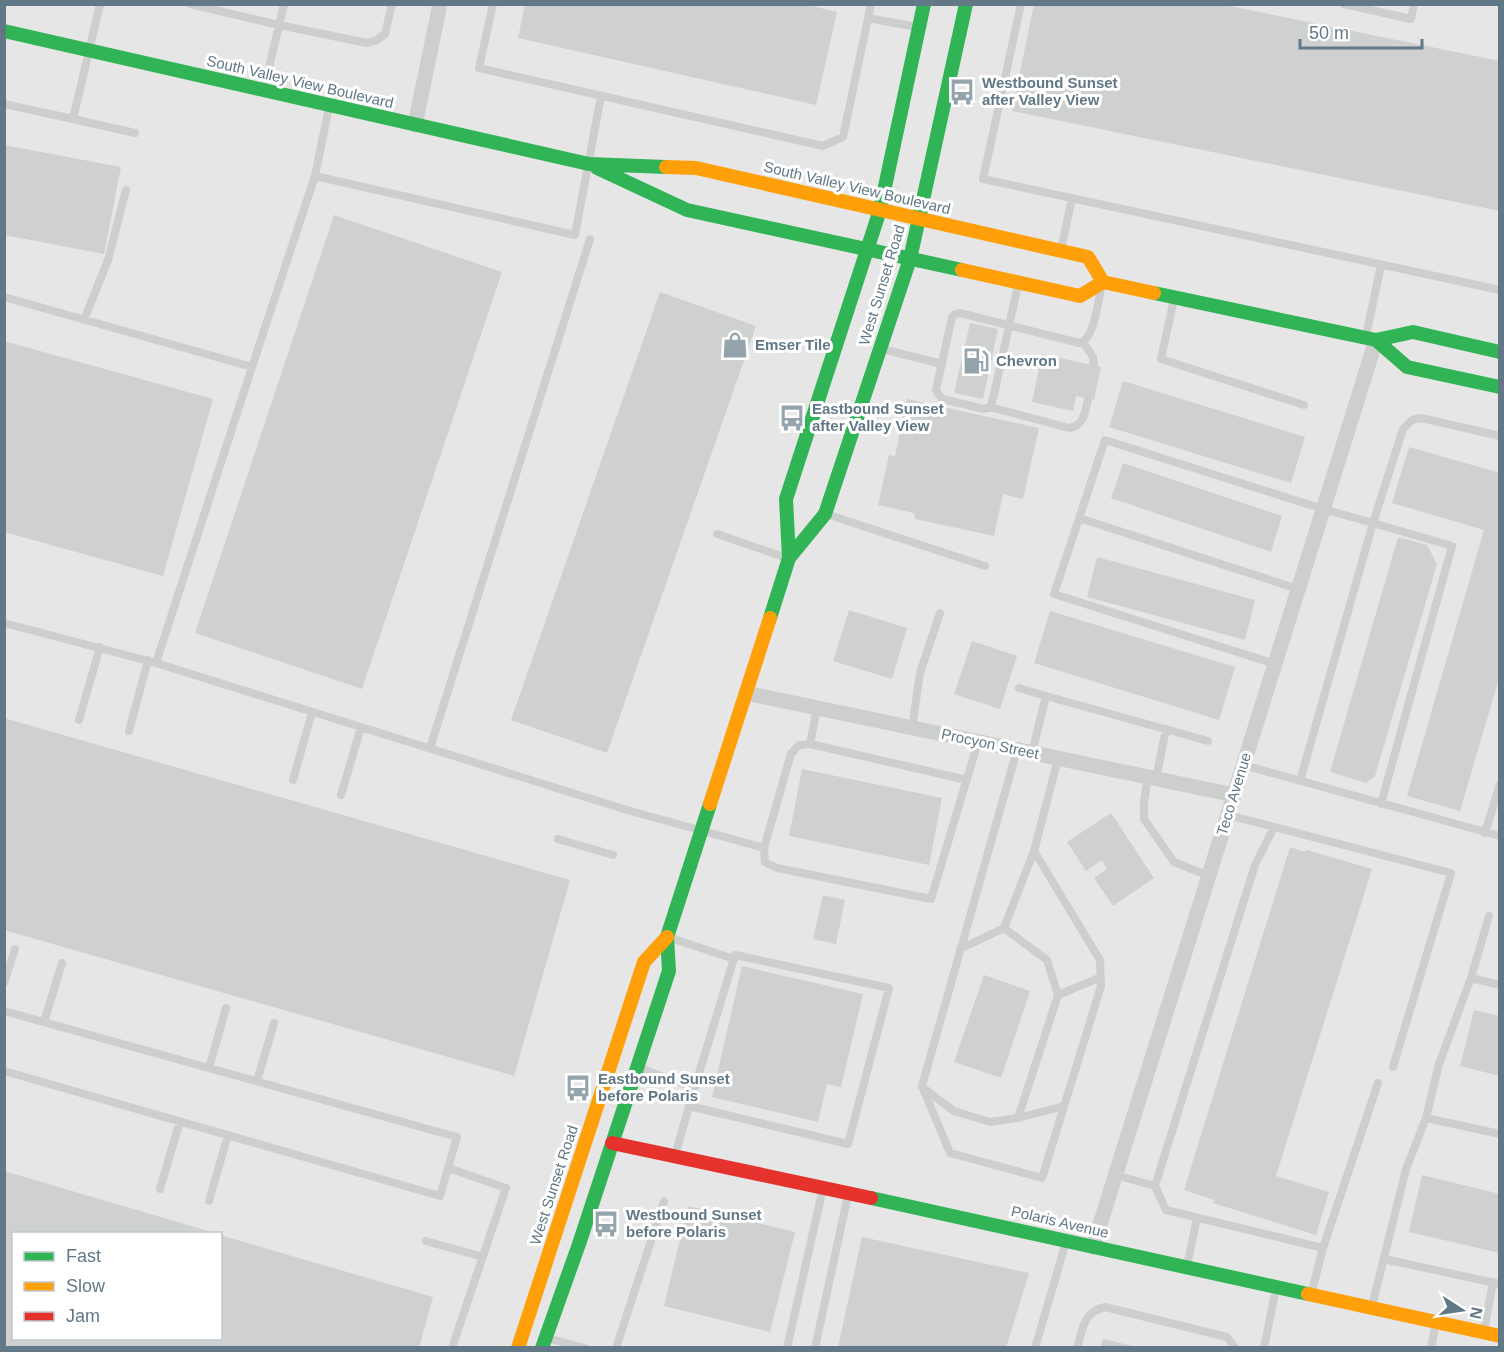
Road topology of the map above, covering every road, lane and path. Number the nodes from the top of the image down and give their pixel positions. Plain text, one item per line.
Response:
1 (100, 4) edge
2 (190, 4) edge
3 (284, 4) edge
4 (392, 4) edge
5 (440, 4) edge
6 (493, 4) edge
7 (871, 4) edge
8 (924, 4) edge
9 (966, 4) edge
10 (1021, 4) edge
11 (1344, 4) edge
12 (1414, 4) edge
13 (868, 18) junction
14 (279, 26) junction
15 (919, 28) junction
16 (4, 31) edge
17 (89, 51) junction
18 (264, 90) junction
19 (601, 96) junction
20 (4, 104) edge
21 (329, 105) junction
22 (73, 119) junction
23 (415, 125) junction
24 (135, 133) dead end
25 (588, 164) junction
26 (315, 176) junction
27 (126, 190) dead end
28 (1072, 198) junction
29 (880, 210) junction
30 (920, 219) junction
31 (590, 239) dead end
32 (868, 250) junction
33 (1061, 251) junction
34 (910, 259) junction
35 (1381, 265) junction
36 (1103, 282) junction
37 (1018, 283) junction
38 (1500, 290) edge
39 (4, 297) edge
40 (1174, 297) junction
41 (84, 320) junction
42 (1009, 325) junction
43 (1371, 339) junction
44 (1083, 342) junction
45 (880, 348) junction
46 (1500, 352) edge
47 (942, 364) junction
48 (1094, 366) dead end
49 (252, 367) junction
50 (1500, 387) edge
51 (1088, 399) dead end
52 (1304, 405) dead end
53 (990, 407) junction
54 (1500, 436) edge
55 (1323, 509) junction
56 (825, 514) junction
57 (1079, 518) junction
58 (1373, 523) junction
59 (717, 534) dead end
60 (789, 558) junction
61 (985, 566) dead end
62 (1298, 589) junction
63 (940, 613) dead end
64 (4, 623) edge
65 (100, 647) junction
66 (152, 661) junction
67 (1275, 664) junction
68 (1019, 688) dead end
69 (747, 693) junction
70 (1046, 696) junction
71 (817, 708) junction
72 (312, 712) junction
73 (79, 720) dead end
74 (361, 727) junction
75 (912, 728) junction
76 (1166, 729) junction
77 (129, 731) dead end
78 (1208, 741) dead end
79 (978, 742) junction
80 (810, 744) junction
81 (430, 748) junction
82 (1024, 752) junction
83 (1058, 759) junction
84 (1243, 765) junction
85 (1152, 778) junction
86 (293, 780) dead end
87 (967, 780) junction
88 (1300, 781) junction
89 (1500, 784) edge
90 (341, 795) dead end
91 (1234, 795) junction
92 (1381, 804) junction
93 (1227, 815) junction
94 (1274, 827) junction
95 (702, 830) junction
96 (1485, 833) junction
97 (1500, 836) edge
98 (558, 839) dead end
99 (764, 848) junction
100 (1034, 851) junction
101 (613, 855) dead end
102 (1209, 876) junction
103 (1489, 916) dead end
104 (1004, 928) junction
105 (667, 937) junction
106 (15, 949) dead end
107 (960, 949) junction
108 (734, 959) junction
109 (62, 963) dead end
110 (1101, 977) junction
111 (1471, 978) junction
112 (4, 983) edge
113 (1500, 985) edge
114 (1059, 995) junction
115 (226, 1008) dead end
116 (4, 1011) edge
117 (44, 1022) junction
118 (274, 1023) dead end
119 (638, 1067) junction
120 (1393, 1067) dead end
121 (209, 1068) junction
122 (4, 1071) edge
123 (257, 1081) junction
124 (1378, 1083) dead end
125 (922, 1086) junction
126 (695, 1088) junction
127 (689, 1106) junction
128 (1064, 1106) junction
129 (1018, 1118) junction
130 (1425, 1118) junction
131 (180, 1121) junction
132 (1500, 1134) edge
133 (228, 1135) junction
134 (612, 1143) junction
135 (675, 1157) junction
136 (448, 1168) junction
137 (1115, 1175) junction
138 (1155, 1186) junction
139 (822, 1188) junction
140 (160, 1189) dead end
141 (849, 1194) junction
142 (209, 1201) dead end
143 (664, 1202) dead end
144 (1197, 1218) junction
145 (1066, 1240) junction
146 (426, 1241) dead end
147 (1093, 1247) junction
148 (1323, 1248) junction
149 (550, 1249) junction
150 (483, 1257) junction
151 (1384, 1259) junction
152 (1186, 1267) junction
153 (1496, 1283) edge
154 (1277, 1287) junction
155 (1311, 1294) junction
156 (1372, 1307) junction
157 (1437, 1322) junction
158 (1484, 1332) junction
159 (1500, 1336) edge
160 (544, 1343) edge
161 (452, 1347) edge
162 (508, 1347) edge
163 (518, 1347) edge
164 (585, 1347) edge
165 (616, 1347) edge
166 (787, 1347) edge
167 (815, 1347) edge
168 (1035, 1347) edge
169 (1077, 1347) edge
170 (1235, 1347) edge
171 (1266, 1347) edge
172 (1431, 1347) edge

1 - 17 lane
2 - 14 lane
3 - 14 lane
4 - 14 lane
5 - 23 street
6 - 19 lane
7 - 13 lane
8 - 15 main road, West Sunset Road
9 - 30 main road, West Sunset Road
10 - 28 lane
11 - 12 lane
13 - 15 lane
13 - 19 lane
14 - 18 lane
15 - 29 main road, West Sunset Road
16 - 17 main road, South Valley View Boulevard
17 - 18 main road, South Valley View Boulevard
17 - 22 lane
18 - 21 main road, South Valley View Boulevard
19 - 25 lane
20 - 22 lane
21 - 23 main road, South Valley View Boulevard
21 - 26 lane
22 - 24 lane
23 - 25 main road, South Valley View Boulevard
25 - 26 lane
25 - 29 main road, South Valley View Boulevard
25 - 32 main road, South Valley View Boulevard
26 - 49 lane
27 - 41 lane
28 - 33 lane
28 - 35 lane
29 - 30 main road, South Valley View Boulevard
29 - 32 main road, West Sunset Road
30 - 33 main road, South Valley View Boulevard
30 - 34 main road, West Sunset Road
31 - 81 lane
32 - 34 main road, South Valley View Boulevard
32 - 60 main road, West Sunset Road
33 - 36 main road, South Valley View Boulevard
34 - 37 main road, South Valley View Boulevard
34 - 45 main road, West Sunset Road
35 - 38 lane
35 - 43 lane
36 - 37 main road, South Valley View Boulevard
36 - 40 main road
36 - 44 lane
37 - 42 lane
39 - 41 lane
40 - 43 main road
40 - 52 lane
41 - 49 lane
42 - 44 lane
42 - 47 lane
42 - 53 lane
43 - 46 main road
43 - 50 main road
43 - 55 street, Teco Avenue
44 - 48 lane
45 - 47 lane
45 - 56 main road, West Sunset Road
47 - 53 lane
49 - 66 lane
51 - 53 lane
54 - 58 lane
55 - 57 lane
55 - 58 lane
55 - 62 street, Teco Avenue
56 - 60 main road, West Sunset Road
56 - 61 lane
57 - 62 lane
57 - 67 lane
58 - 88 lane
58 - 92 lane
59 - 60 lane
60 - 69 main road, West Sunset Road
62 - 67 street, Teco Avenue
63 - 75 lane
64 - 65 lane
65 - 66 lane
65 - 73 lane
66 - 72 lane
66 - 77 lane
67 - 84 street, Teco Avenue
68 - 70 lane
69 - 71 street, Procyon Street
69 - 95 main road, West Sunset Road
70 - 76 lane
70 - 82 lane
71 - 75 street, Procyon Street
71 - 80 lane
72 - 74 lane
72 - 86 lane
74 - 81 lane
74 - 90 lane
75 - 79 street, Procyon Street
76 - 78 lane
76 - 85 lane
79 - 82 street, Procyon Street
79 - 87 lane
80 - 87 lane
80 - 99 lane
81 - 95 lane
82 - 83 street, Procyon Street
82 - 107 lane
83 - 85 street, Procyon Street
83 - 100 lane
84 - 88 lane
84 - 91 street, Teco Avenue
85 - 91 street, Procyon Street
85 - 102 lane
87 - 99 lane
88 - 92 lane
89 - 96 lane
91 - 93 street, Teco Avenue
92 - 96 lane
93 - 94 lane
93 - 102 street, Teco Avenue
94 - 120 lane
94 - 138 lane
95 - 99 lane
95 - 105 main road, West Sunset Road
96 - 97 lane
98 - 101 lane
100 - 104 lane
100 - 110 lane
102 - 137 street, Teco Avenue
103 - 111 lane
104 - 107 lane
104 - 114 lane
105 - 108 lane
105 - 119 main road, West Sunset Road
105 - 149 main road, West Sunset Road
106 - 112 lane
107 - 125 lane
108 - 126 lane
108 - 127 lane
109 - 117 lane
110 - 114 lane
110 - 128 lane
111 - 113 lane
111 - 130 lane
114 - 129 lane
115 - 121 lane
116 - 117 lane
117 - 121 lane
118 - 123 lane
119 - 126 lane
119 - 134 main road, West Sunset Road
121 - 123 lane
122 - 131 lane
123 - 136 lane
124 - 148 lane
125 - 128 lane
125 - 129 lane
126 - 127 lane
127 - 135 lane
128 - 129 lane
130 - 132 lane
130 - 151 lane
131 - 133 lane
131 - 140 lane
133 - 136 lane
133 - 142 lane
134 - 135 main road, Polaris Avenue
134 - 160 main road, West Sunset Road
135 - 139 main road, Polaris Avenue
136 - 150 lane
137 - 138 lane
137 - 147 street, Teco Avenue
138 - 144 lane
139 - 141 main road, Polaris Avenue
139 - 166 lane
141 - 145 main road, Polaris Avenue
141 - 167 lane
143 - 165 lane
144 - 148 lane
144 - 152 lane
145 - 147 main road, Polaris Avenue
145 - 168 lane
146 - 150 lane
147 - 152 main road, Polaris Avenue
148 - 155 lane
149 - 162 main road
149 - 163 main road, West Sunset Road
150 - 161 lane
151 - 153 lane
151 - 156 lane
152 - 154 main road, Polaris Avenue
153 - 158 lane
154 - 155 main road, Polaris Avenue
154 - 171 lane
155 - 156 main road, Polaris Avenue
156 - 157 main road, Polaris Avenue
157 - 158 main road, Polaris Avenue
157 - 172 lane
158 - 159 main road, Polaris Avenue
160 - 164 lane
169 - 170 lane

